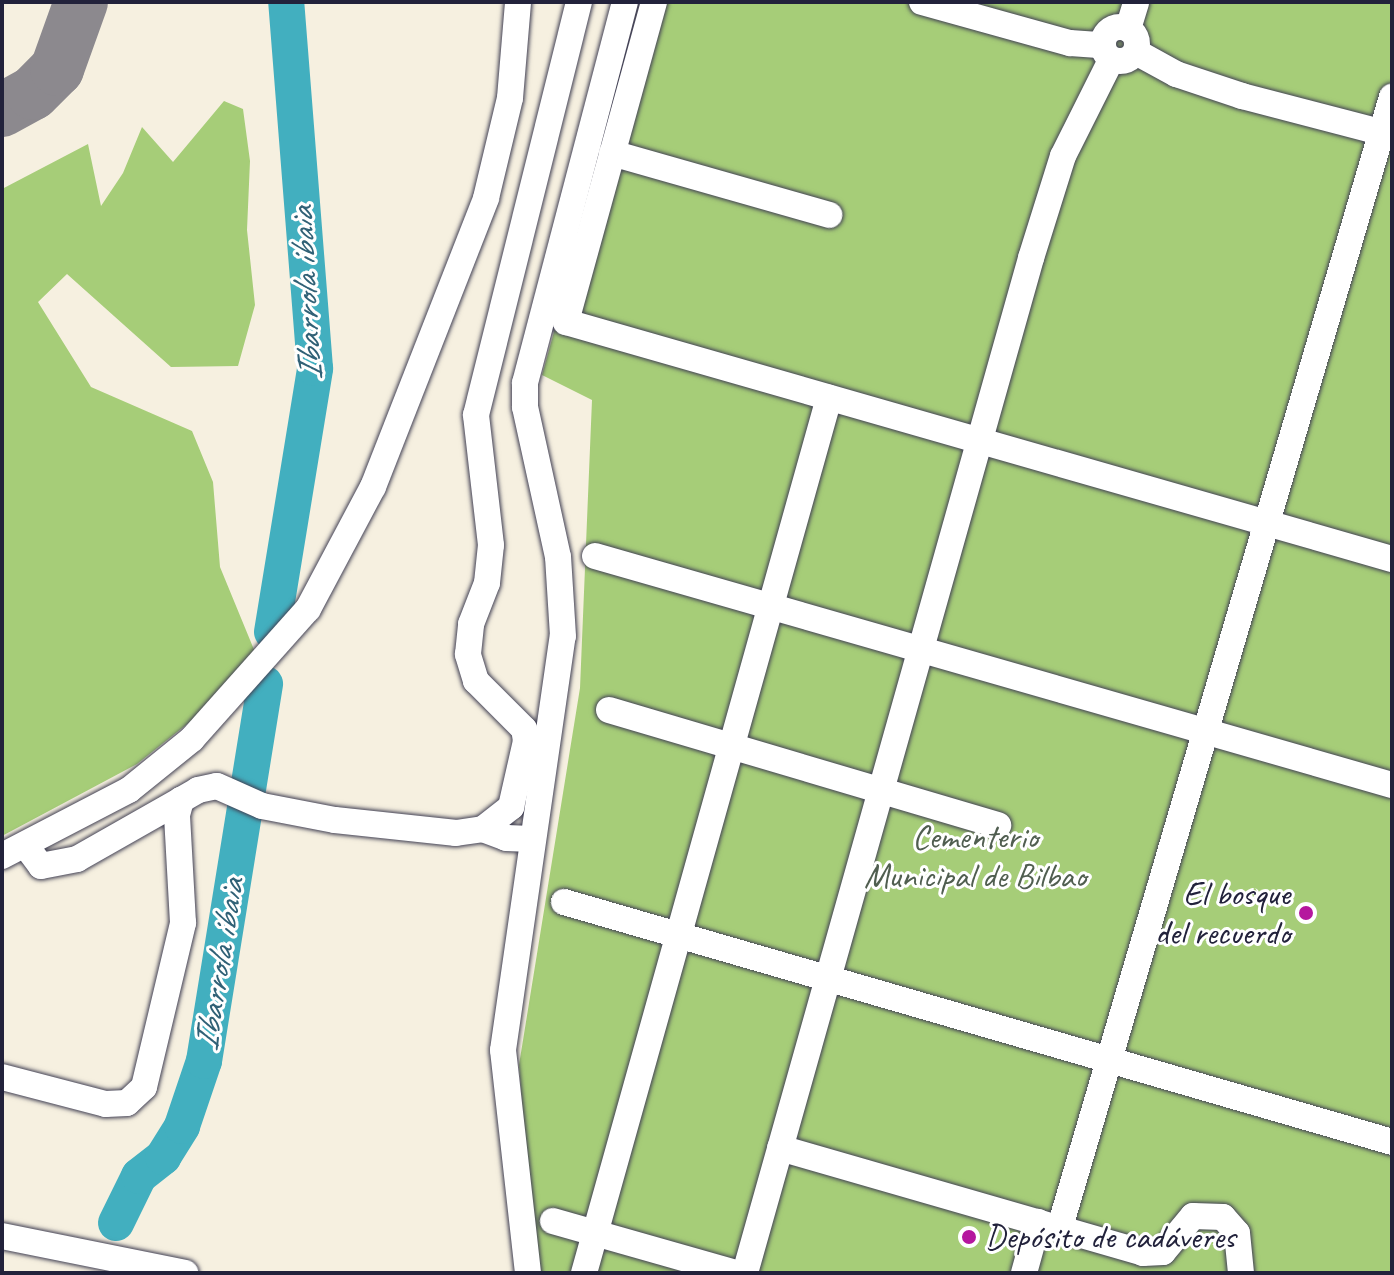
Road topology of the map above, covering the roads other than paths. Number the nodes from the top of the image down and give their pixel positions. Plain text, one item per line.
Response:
1 (518, 2) edge
2 (579, 2) edge
3 (625, 2) edge
4 (654, 2) edge
5 (922, 2) edge
6 (1136, 2) edge
7 (972, 9) edge
8 (1120, 47) junction
9 (1392, 97) edge
10 (1387, 133) edge
11 (612, 153) junction
12 (829, 215) dead end
13 (829, 398) junction
14 (981, 440) junction
15 (1270, 525) junction
16 (595, 556) dead end
17 (1392, 559) edge
18 (771, 604) junction
19 (921, 647) junction
20 (609, 710) dead end
21 (1209, 729) junction
22 (730, 746) junction
23 (1392, 785) edge
24 (879, 790) junction
25 (181, 800) junction
26 (998, 825) dead end
27 (483, 829) junction
28 (532, 839) junction
29 (14, 851) edge
30 (564, 902) dead end
31 (677, 935) junction
32 (824, 981) junction
33 (1110, 1059) junction
34 (2, 1077) edge
35 (1392, 1142) edge
36 (780, 1148) junction
37 (553, 1221) dead end
38 (1049, 1224) junction
39 (595, 1233) junction
40 (2, 1236) edge
41 (185, 1273) edge
42 (528, 1273) edge
43 (584, 1273) edge
44 (735, 1273) edge
45 (745, 1273) edge
46 (1024, 1273) edge
47 (1241, 1273) edge

1 - 29 street
2 - 27 street
3 - 28 street
4 - 11 street
5 - 7 street
6 - 8 street
7 - 8 street
8 - 10 street
8 - 14 street
9 - 10 street
10 - 15 street
11 - 12 street
11 - 13 street
13 - 14 street
13 - 18 street
14 - 15 street
14 - 19 street
15 - 17 street
15 - 21 street
16 - 18 street
18 - 19 street
18 - 22 street
19 - 21 street
19 - 24 street
20 - 22 street
21 - 23 street
21 - 33 street
22 - 24 street
22 - 31 street
24 - 26 street
24 - 32 street
25 - 27 street
25 - 29 street
25 - 34 street
27 - 28 street
28 - 42 street
30 - 31 street
31 - 32 street
31 - 39 street
32 - 33 street
32 - 36 street
33 - 35 street
33 - 38 street
36 - 38 street
36 - 45 street
37 - 39 street
38 - 46 street
38 - 47 street
39 - 43 street
39 - 44 street
40 - 41 street

